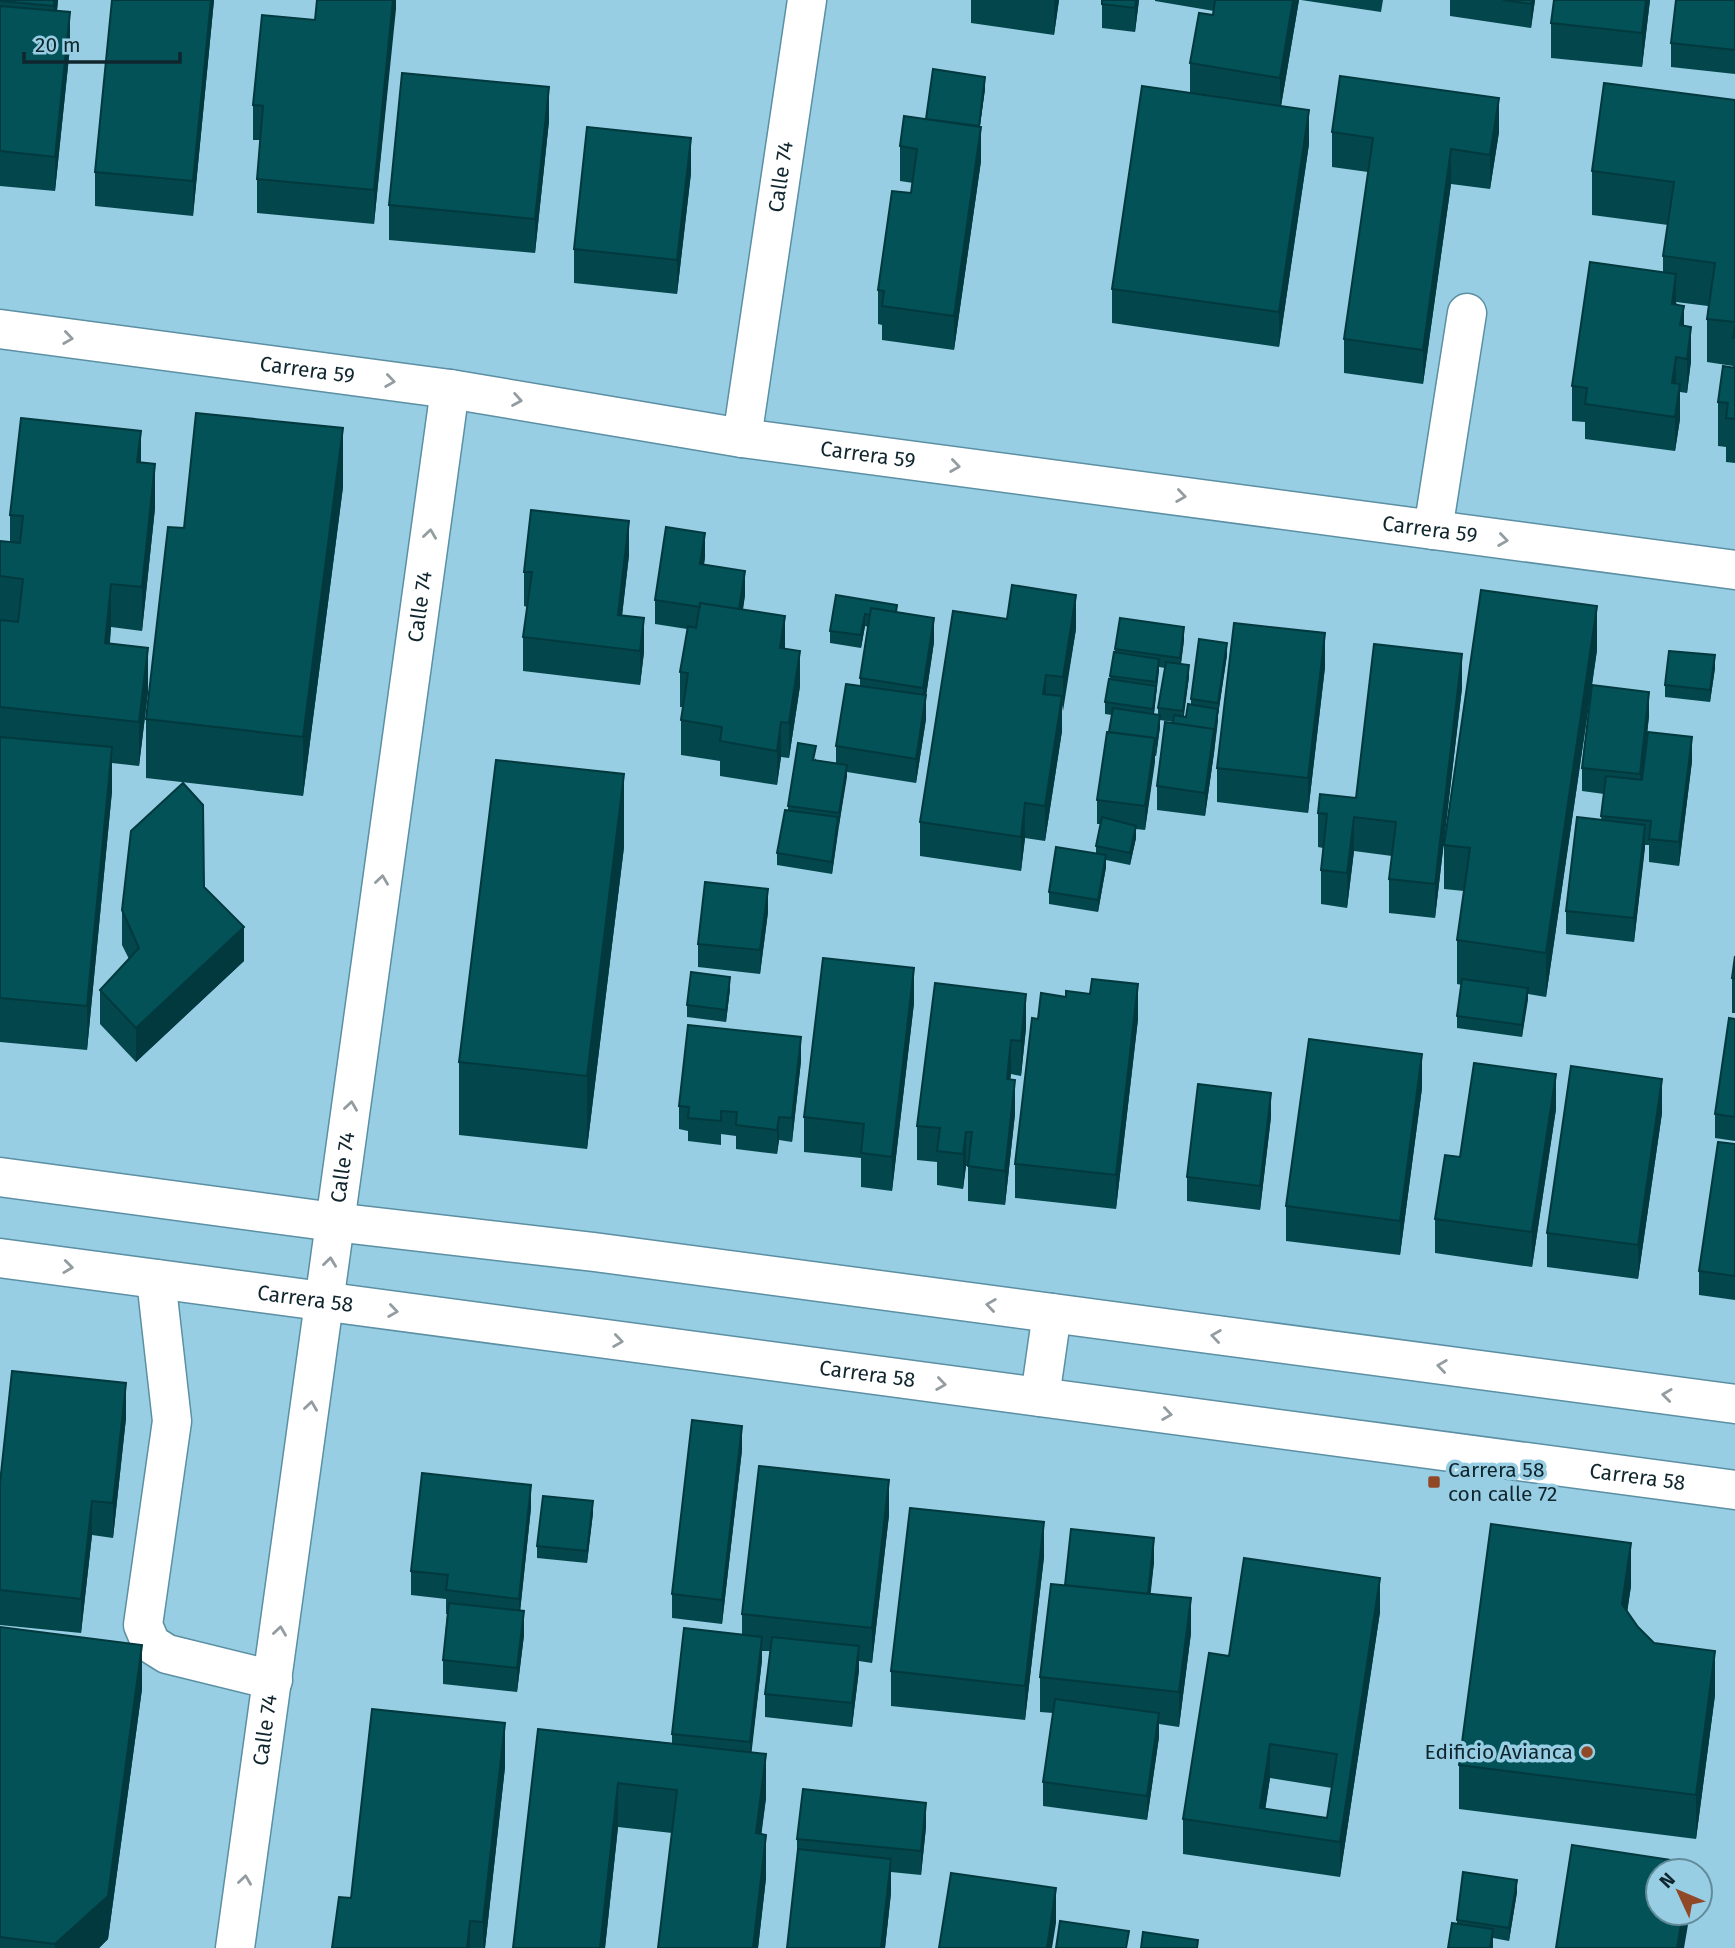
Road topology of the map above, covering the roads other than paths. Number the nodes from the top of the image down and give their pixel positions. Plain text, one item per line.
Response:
1 (807, 0) edge
2 (1467, 313) dead end
3 (0, 329) edge
4 (450, 389) junction
5 (742, 438) junction
6 (1433, 530) junction
7 (1735, 570) edge
8 (0, 1177) edge
9 (334, 1222) junction
10 (0, 1258) edge
11 (156, 1279) junction
12 (325, 1301) junction
13 (1052, 1313) junction
14 (1040, 1397) junction
15 (1735, 1404) edge
16 (1735, 1490) edge
17 (273, 1680) junction
18 (235, 1948) edge

1 - 5 street, Calle 74
2 - 6 street
3 -> 4 street, Carrera 59
4 -> 5 street, Carrera 59
9 -> 4 street, Calle 74
5 -> 6 street, Carrera 59
6 -> 7 street, Carrera 59
8 - 9 street
12 -> 9 street, Calle 74
13 -> 9 street
10 -> 11 street, Carrera 58
11 - 12 street, Carrera 58
11 - 17 street
12 -> 14 street, Carrera 58
17 -> 12 street, Calle 74
13 - 14 street
15 -> 13 street
14 -> 16 street, Carrera 58
18 -> 17 street, Calle 74

